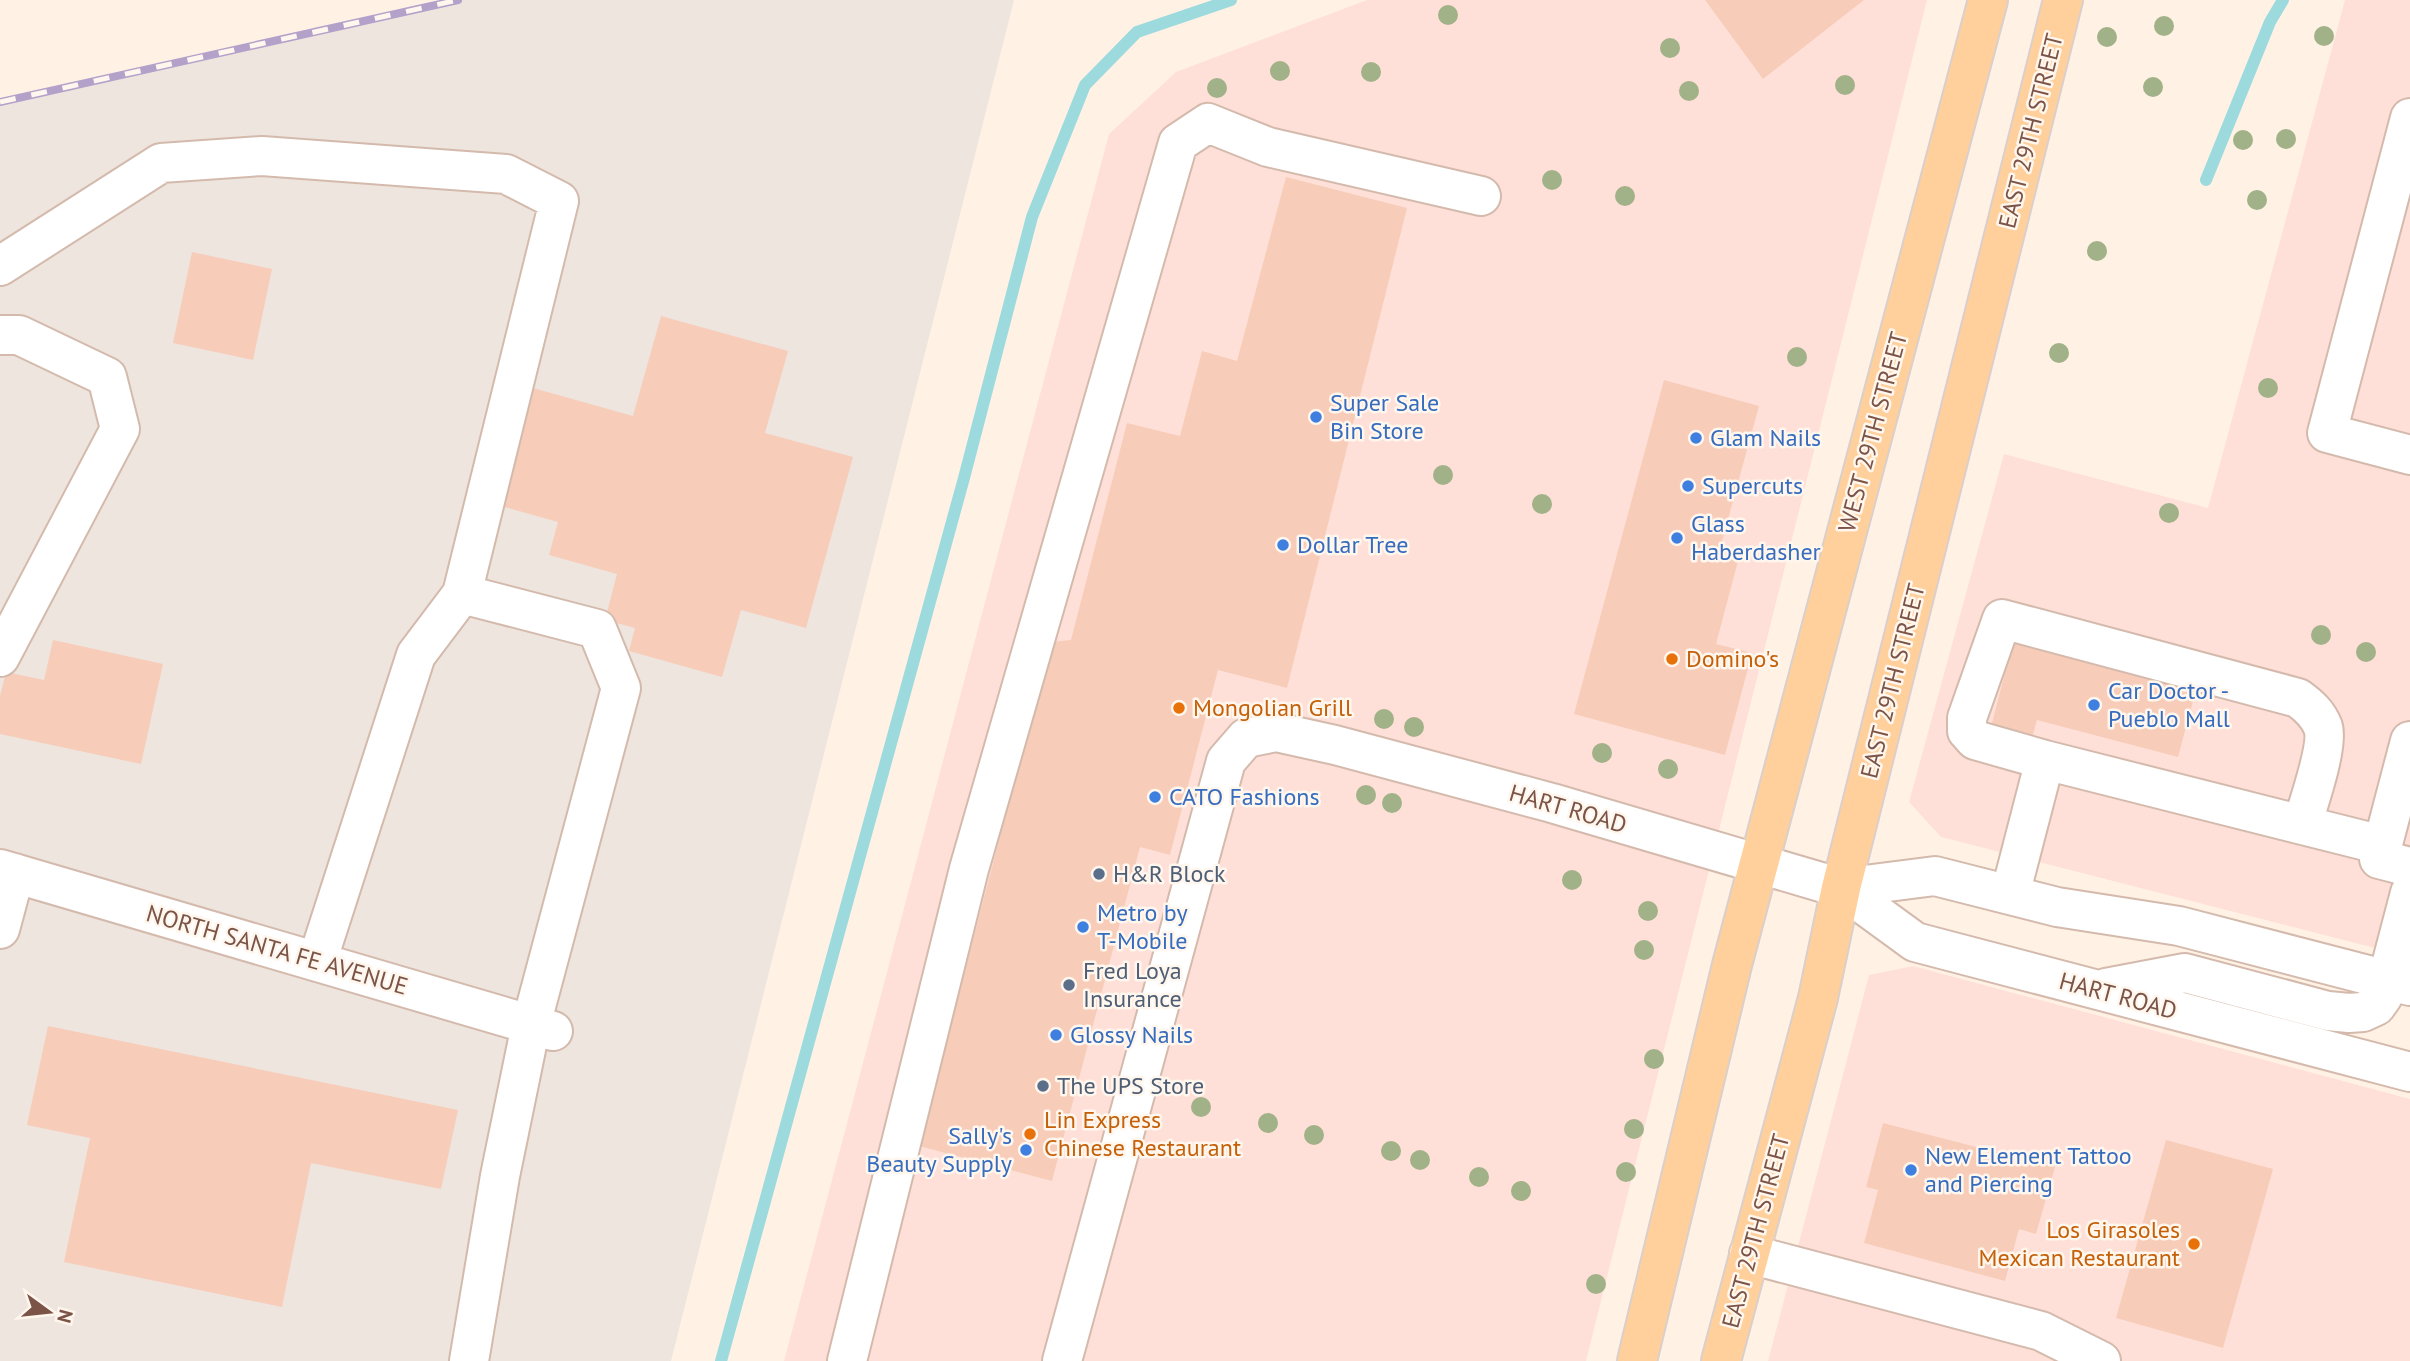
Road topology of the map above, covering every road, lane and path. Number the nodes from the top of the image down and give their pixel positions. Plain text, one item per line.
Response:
1 (1988, 0) edge
2 (2063, 0) edge
3 (2410, 118) edge
4 (1481, 196) dead end
5 (0, 266) edge
6 (0, 335) edge
7 (2410, 455) edge
8 (462, 594) junction
9 (0, 657) edge
10 (2410, 741) edge
11 (2045, 760) junction
12 (2302, 825) junction
13 (2396, 856) edge
14 (1761, 864) junction
15 (8, 871) edge
16 (1841, 888) junction
17 (2410, 892) edge
18 (2010, 895) junction
19 (0, 929) edge
20 (317, 962) junction
21 (2399, 983) edge
22 (2094, 990) junction
23 (542, 1028) junction
24 (2410, 1072) edge
25 (1749, 1254) junction
26 (469, 1361) edge
27 (847, 1361) edge
28 (1062, 1361) edge
29 (1637, 1361) edge
30 (1721, 1361) edge
31 (2101, 1361) edge

1 - 14 main road, WEST 29TH STREET
2 - 16 main road, EAST 29TH STREET
3 - 7 street
4 - 27 street
5 - 8 street
6 - 9 street
8 - 20 street
8 - 23 street
10 - 13 street
11 - 12 street
11 - 12 street
11 - 18 street
12 - 13 street
14 - 16 street, HART ROAD
14 - 28 street, HART ROAD
14 - 29 main road
15 - 19 street
15 - 20 street, NORTH SANTA FE AVENUE
16 - 18 street, HART ROAD
16 - 22 street, HART ROAD
16 - 25 main road, EAST 29TH STREET
17 - 21 street
18 - 21 street, HART ROAD
20 - 23 street, NORTH SANTA FE AVENUE
21 - 22 street
22 - 24 street, HART ROAD
23 - 26 street
25 - 30 main road, EAST 29TH STREET
25 - 31 street

